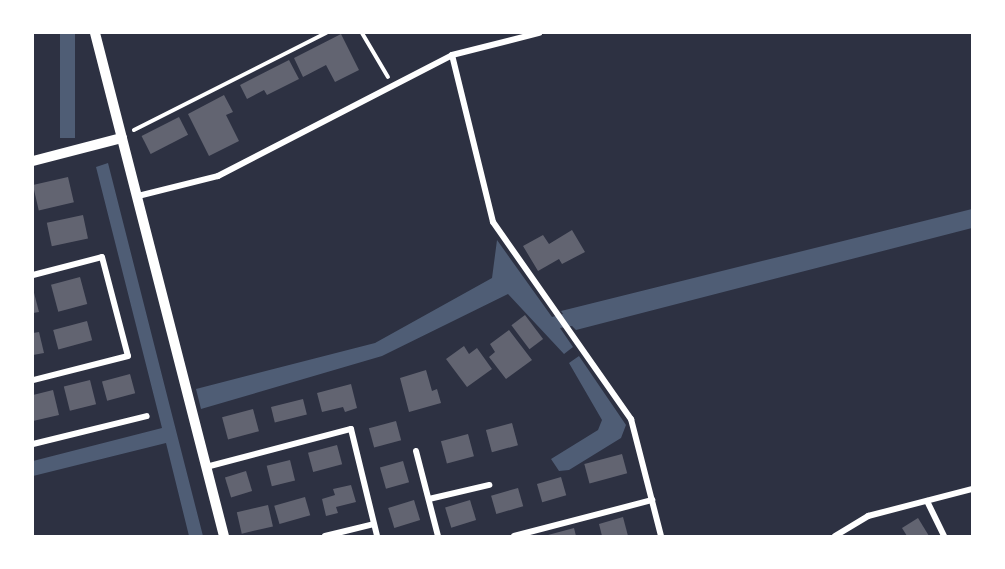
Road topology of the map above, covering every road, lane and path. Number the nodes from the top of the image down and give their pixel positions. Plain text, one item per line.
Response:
1 (95, 33) edge
2 (326, 33) edge
3 (362, 33) edge
4 (539, 33) edge
5 (452, 56) junction
6 (393, 86) junction
7 (122, 138) junction
8 (33, 161) edge
9 (138, 196) junction
10 (33, 275) edge
11 (33, 380) edge
12 (147, 416) dead end
13 (33, 444) edge
14 (416, 451) dead end
15 (206, 467) junction
16 (489, 485) dead end
17 (972, 489) edge
18 (429, 499) junction
19 (652, 500) junction
20 (927, 501) junction
21 (374, 524) junction
22 (224, 536) edge
23 (326, 536) edge
24 (377, 536) edge
25 (438, 536) edge
26 (514, 536) edge
27 (661, 536) edge
28 (835, 536) edge
29 (944, 536) edge

1 - 7 street
2 - 7 path
3 - 6 path
4 - 5 street
5 - 6 street
5 - 19 street
6 - 9 street
7 - 8 street
7 - 9 street
9 - 15 street
10 - 11 street
12 - 13 street
14 - 18 street
15 - 21 street
15 - 22 street
16 - 18 street
17 - 20 street
18 - 25 street
19 - 26 street
19 - 27 street
20 - 28 street
20 - 29 street
21 - 23 street
21 - 24 street

